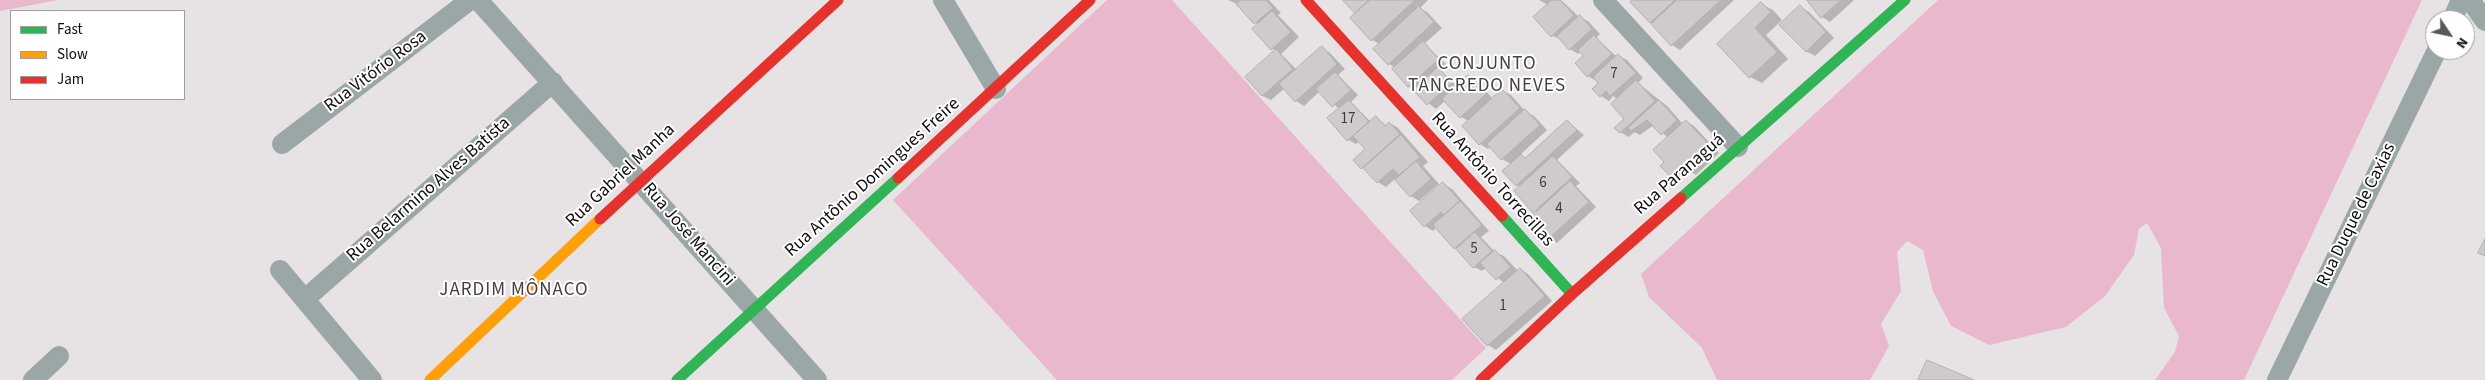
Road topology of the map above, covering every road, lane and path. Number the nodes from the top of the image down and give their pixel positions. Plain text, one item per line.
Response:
1 (470, 0) edge
2 (478, 0) edge
3 (838, 0) edge
4 (943, 0) edge
5 (1090, 0) edge
6 (1306, 0) edge
7 (1603, 0) edge
8 (1905, 0) edge
9 (2470, 0) edge
10 (2485, 21) edge
11 (2432, 60) edge
12 (553, 82) junction
13 (996, 89) junction
14 (282, 144) dead end
15 (1738, 148) junction
16 (641, 181) junction
17 (280, 270) dead end
18 (1572, 294) junction
19 (305, 299) junction
20 (754, 310) junction
21 (60, 356) dead end
22 (34, 380) edge
23 (372, 380) edge
24 (430, 380) edge
25 (677, 380) edge
26 (817, 380) edge
27 (1482, 380) edge
28 (2277, 380) edge

1 - 14 street, Rua Vitório Rosa
2 - 12 street, Rua José Mancini
3 - 16 street, Rua Gabriel Manha
4 - 13 street
5 - 13 street, Rua Antônio Domingues Freire
6 - 18 street, Rua Antônio Torrecillas
7 - 15 street
8 - 15 street, Rua Paranaguá
9 - 10 street
11 - 28 street, Rua Duque de Caxias
12 - 16 street, Rua José Mancini
12 - 19 street, Rua Belarmino Alves Batista
13 - 20 street, Rua Antônio Domingues Freire
15 - 18 street, Rua Paranaguá
16 - 20 street, Rua José Mancini
16 - 24 street, Rua Gabriel Manha
17 - 19 street
18 - 27 street, Rua Paranaguá
19 - 23 street
20 - 25 street, Rua Antônio Domingues Freire
20 - 26 street, Rua José Mancini
21 - 22 street

